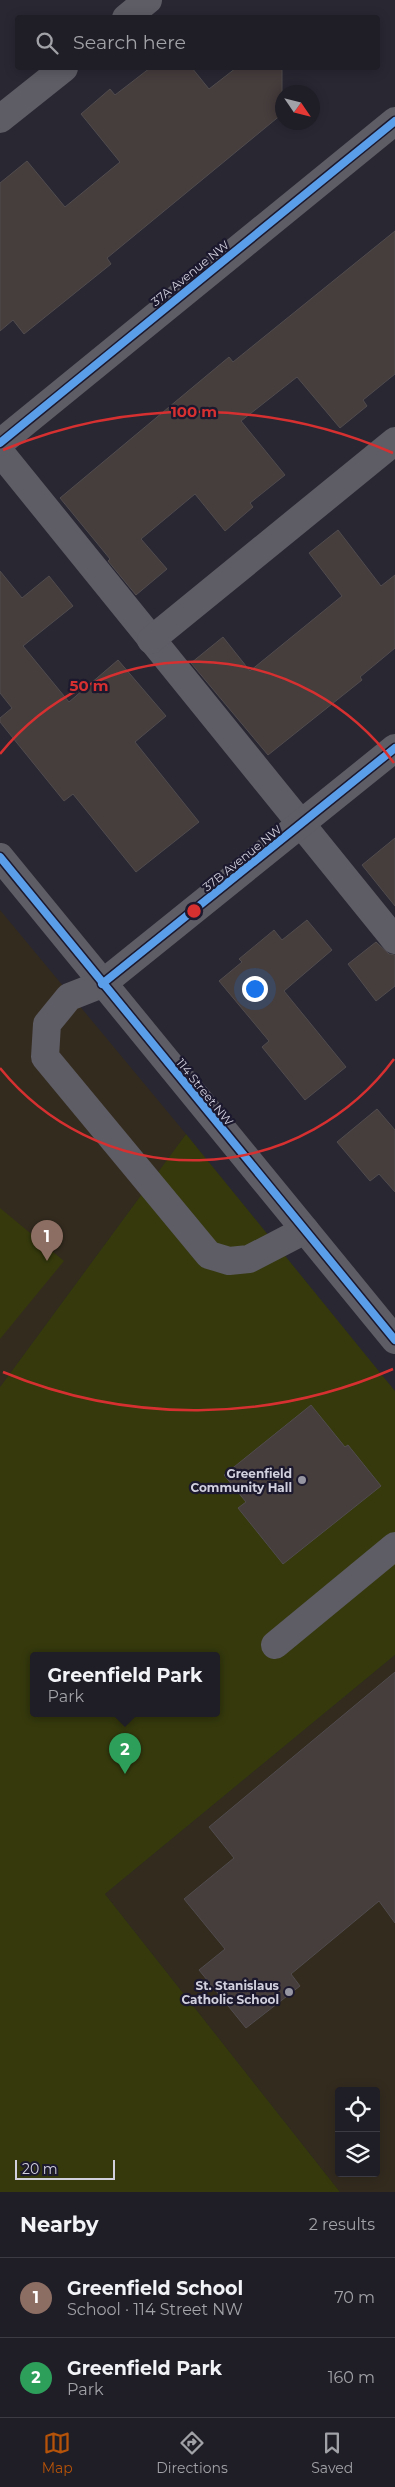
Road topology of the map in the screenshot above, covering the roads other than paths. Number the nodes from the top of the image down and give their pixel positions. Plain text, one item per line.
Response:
1 (148, 0) edge
2 (130, 15) edge
3 (61, 70) edge
4 (0, 118) edge
5 (395, 121) edge
6 (395, 441) edge
7 (0, 443) edge
8 (0, 452) edge
9 (152, 640) junction
10 (395, 748) edge
11 (301, 824) junction
12 (0, 857) edge
13 (395, 940) edge
14 (102, 984) junction
15 (305, 1230) junction
16 (395, 1340) edge
17 (395, 1546) edge
18 (275, 1645) dead end

1 - 2 street
3 - 4 street
5 - 7 street, 37A Avenue NW
6 - 9 street
8 - 9 street
9 - 11 street
10 - 11 street, 37B Avenue NW
11 - 13 street
11 - 14 street, 37B Avenue NW
12 - 14 street, 114 Street NW
14 - 15 street, 114 Street NW
14 - 15 street, 37B Avenue NW
15 - 16 street, 114 Street NW
17 - 18 street

